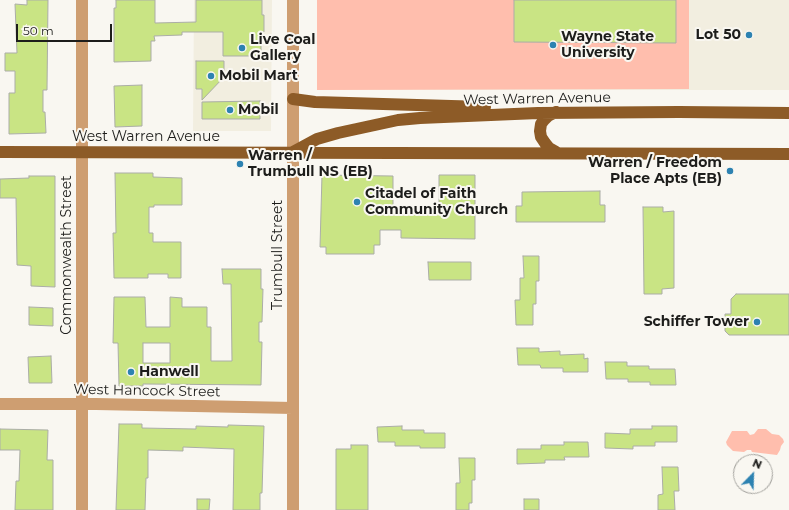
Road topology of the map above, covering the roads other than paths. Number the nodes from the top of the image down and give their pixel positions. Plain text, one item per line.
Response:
1 (82, 0) edge
2 (292, 0) edge
3 (293, 99) junction
4 (538, 112) junction
5 (556, 112) junction
6 (789, 113) edge
7 (0, 152) edge
8 (82, 152) junction
9 (292, 152) junction
10 (556, 152) junction
11 (789, 154) edge
12 (0, 404) edge
13 (82, 404) junction
14 (293, 408) junction
15 (82, 510) edge
16 (293, 510) edge

1 - 8 street, Commonwealth Street
2 - 3 street, Trumbull Street
3 - 4 main road
3 - 9 street, Trumbull Street
4 - 5 main road, West Warren Avenue
4 - 9 main road, West Warren Avenue
5 - 6 main road, West Warren Avenue
5 - 10 main road
7 - 8 main road, West Warren Avenue
8 - 9 main road, West Warren Avenue
8 - 13 street, Commonwealth Street
9 - 10 main road, West Warren Avenue
9 - 14 street, Trumbull Street
10 - 11 main road, West Warren Avenue
12 - 13 street, West Hancock Street
13 - 14 street, West Hancock Street
13 - 15 street, Commonwealth Street
14 - 16 street, Trumbull Street

